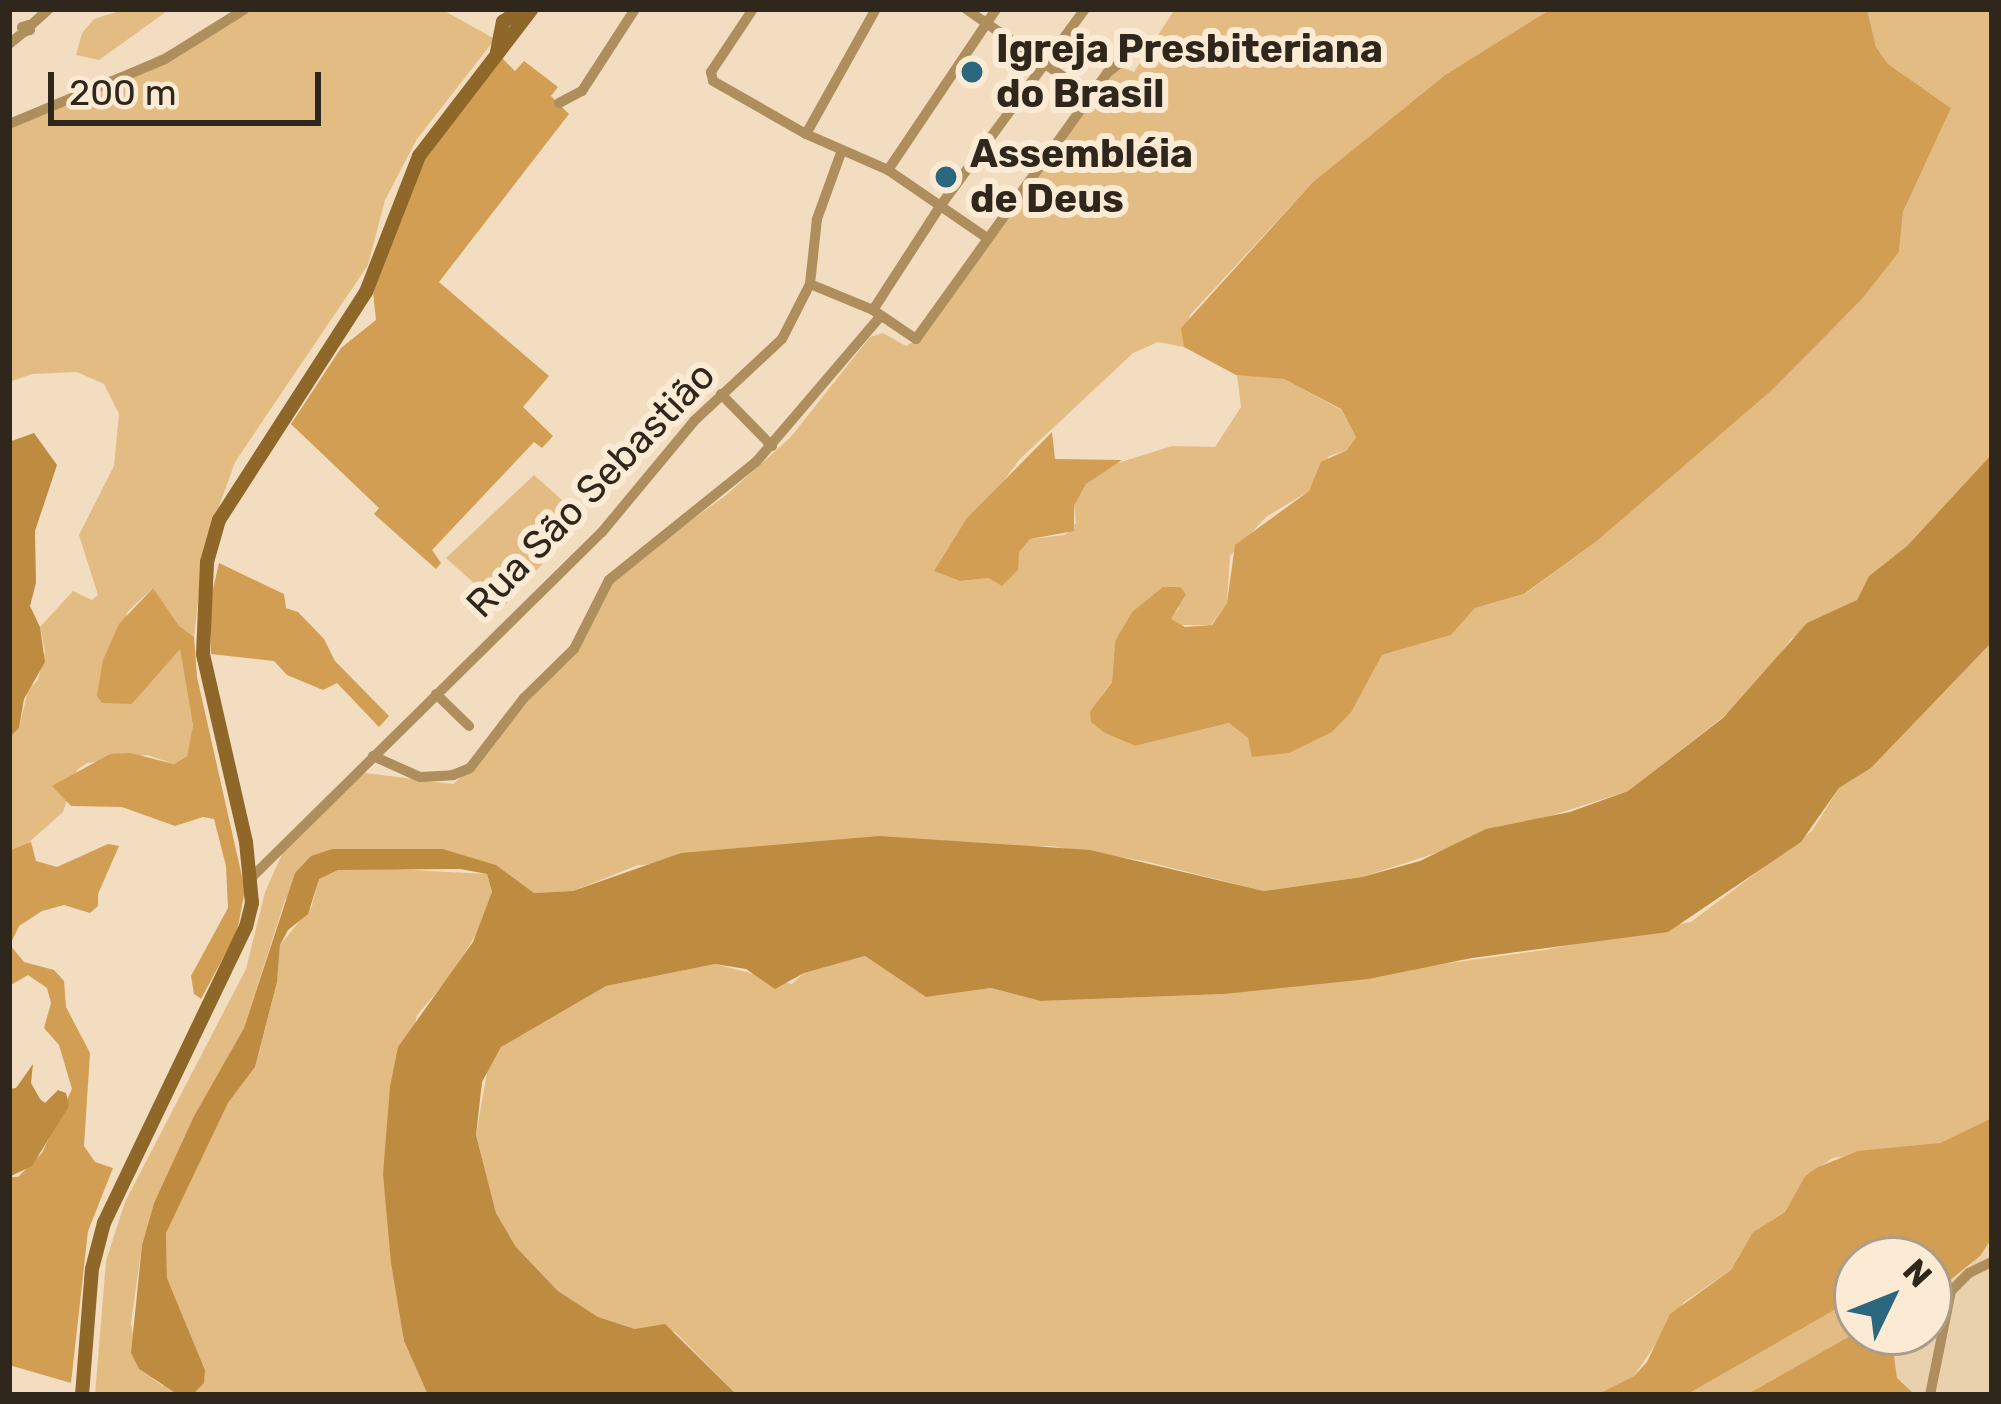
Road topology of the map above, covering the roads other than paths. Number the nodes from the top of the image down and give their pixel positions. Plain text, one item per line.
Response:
1 (49, 9) edge
2 (245, 9) edge
3 (521, 9) edge
4 (532, 9) edge
5 (635, 9) edge
6 (753, 9) edge
7 (876, 9) edge
8 (967, 9) edge
9 (996, 9) edge
10 (1085, 9) edge
11 (505, 15) edge
12 (987, 22) junction
13 (9, 44) edge
14 (1130, 55) dead end
15 (496, 57) junction
16 (1046, 64) junction
17 (1091, 96) junction
18 (560, 103) dead end
19 (9, 124) edge
20 (806, 134) junction
21 (842, 150) junction
22 (888, 170) junction
23 (941, 205) junction
24 (988, 238) junction
25 (810, 284) junction
26 (876, 314) junction
27 (721, 394) junction
28 (772, 446) junction
29 (436, 694) junction
30 (469, 726) dead end
31 (374, 756) junction
32 (252, 877) junction
33 (1992, 1262) edge
34 (82, 1395) edge
35 (1930, 1395) edge

1 - 13 street
2 - 19 street
3 - 11 main road
4 - 15 main road
5 - 18 street
6 - 20 street
7 - 20 street
8 - 12 street
9 - 12 street
10 - 16 street
11 - 15 main road
12 - 16 street
12 - 22 street
14 - 17 street
15 - 32 main road
16 - 17 street
16 - 23 street
17 - 24 street
20 - 21 street
21 - 22 street
21 - 25 street, Rua São Sebastião
22 - 23 street
23 - 24 street
23 - 26 street
24 - 26 street
25 - 26 street
25 - 27 street, Rua São Sebastião
26 - 28 street
27 - 28 street
27 - 29 street, Rua São Sebastião
28 - 31 street
29 - 30 street
29 - 31 street, Rua São Sebastião
31 - 32 street, Rua São Sebastião
32 - 34 main road
33 - 35 street

